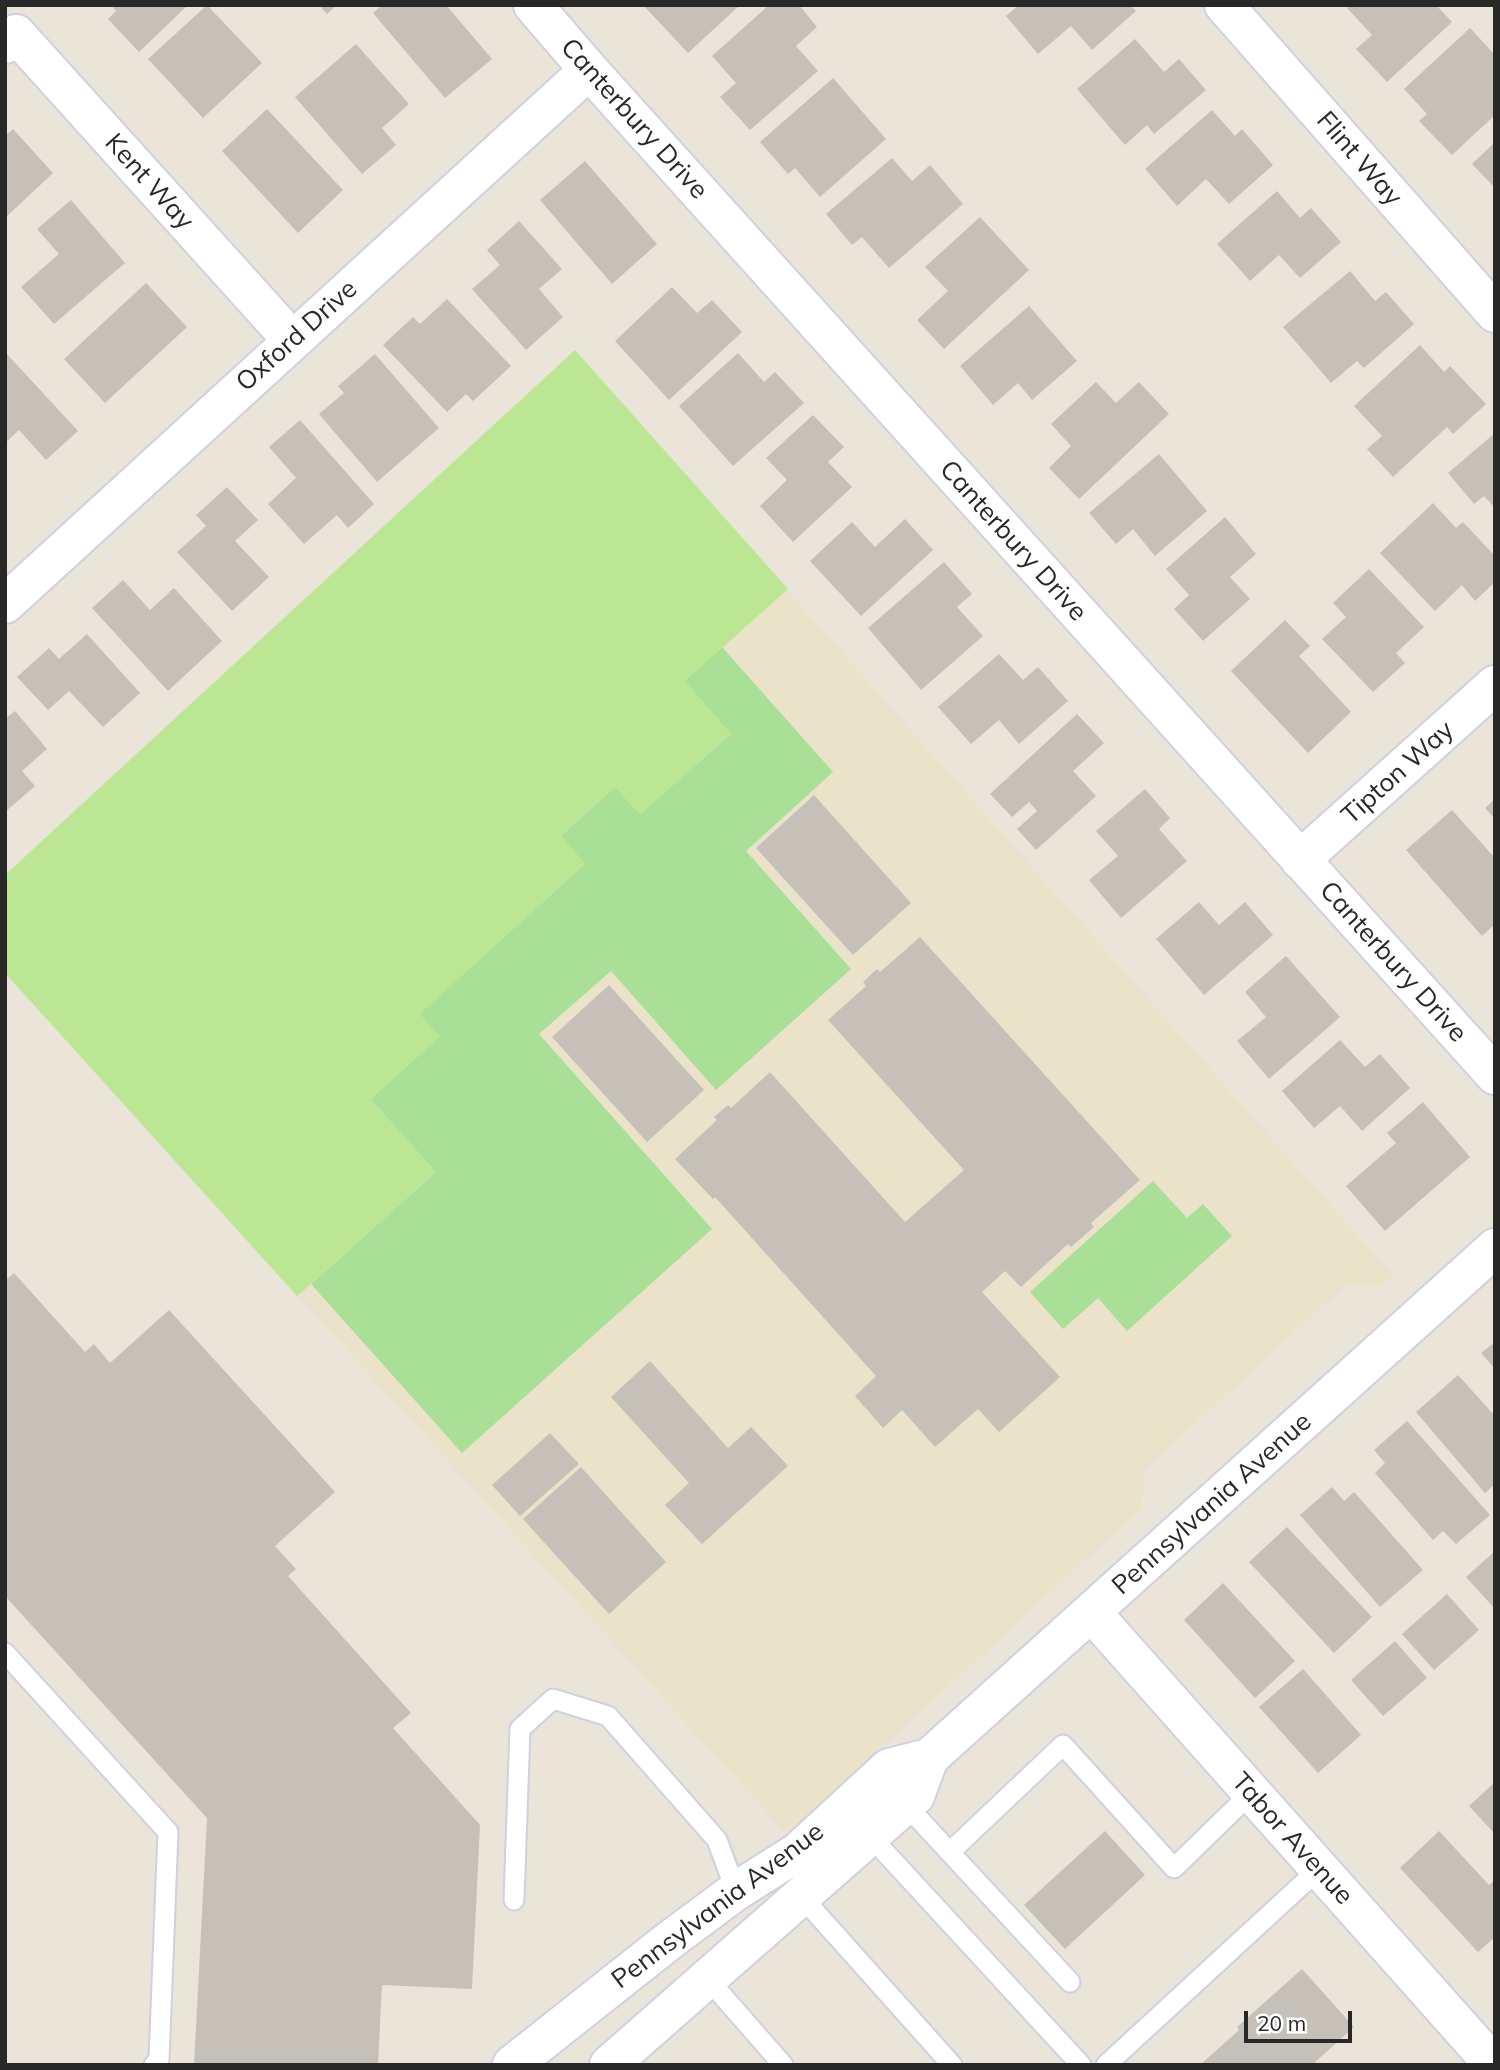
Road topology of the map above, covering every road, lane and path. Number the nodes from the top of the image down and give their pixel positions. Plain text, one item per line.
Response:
1 (533, 5) edge
2 (1224, 5) edge
3 (5, 44) edge
4 (589, 70) junction
5 (1495, 313) edge
6 (292, 340) junction
7 (5, 604) edge
8 (1495, 685) edge
9 (1300, 860) junction
10 (1495, 1075) edge
11 (1495, 1248) edge
12 (1092, 1613) junction
13 (5, 1653) edge
14 (929, 1758) junction
15 (1251, 1793) junction
16 (905, 1804) junction
17 (870, 1836) junction
18 (951, 1851) junction
19 (1319, 1869) junction
20 (736, 1891) junction
21 (801, 1896) junction
22 (514, 1900) dead end
23 (707, 1978) junction
24 (1070, 1982) dead end
25 (1481, 2052) edge
26 (154, 2065) edge
27 (512, 2065) edge
28 (609, 2065) edge
29 (783, 2065) edge
30 (952, 2065) edge
31 (1081, 2065) edge
32 (1106, 2065) edge

1 - 4 street, Canterbury Drive
2 - 5 street, Flint Way
3 - 6 street, Kent Way
4 - 6 street, Oxford Drive
4 - 9 street, Canterbury Drive
6 - 7 street, Oxford Drive
8 - 9 street, Tipton Way
9 - 10 street, Canterbury Drive
11 - 12 street, Pennsylvania Avenue
12 - 14 street, Pennsylvania Avenue
12 - 15 street, Tabor Avenue
13 - 26 lane
14 - 16 street, Pennsylvania Avenue
14 - 20 street, Pennsylvania Avenue
15 - 18 lane
15 - 19 street, Tabor Avenue
16 - 17 street, Pennsylvania Avenue
16 - 18 lane
17 - 21 street, Pennsylvania Avenue
17 - 31 lane
18 - 24 lane
19 - 25 street, Tabor Avenue
19 - 32 lane
20 - 22 lane
20 - 27 street, Pennsylvania Avenue
21 - 23 street, Pennsylvania Avenue
21 - 30 lane
23 - 28 street, Pennsylvania Avenue
23 - 29 lane

